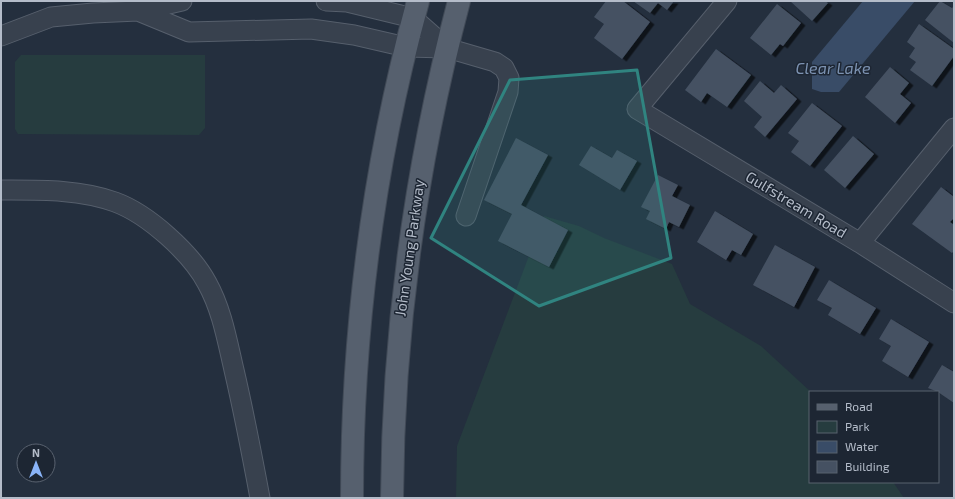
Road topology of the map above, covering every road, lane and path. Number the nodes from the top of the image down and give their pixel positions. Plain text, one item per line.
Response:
1 (182, 1) edge
2 (326, 1) edge
3 (459, 1) edge
4 (727, 1) edge
5 (138, 6) edge
6 (416, 9) edge
7 (1, 36) edge
8 (406, 47) junction
9 (447, 48) junction
10 (954, 128) edge
11 (1, 190) edge
12 (466, 216) dead end
13 (860, 242) junction
14 (954, 303) edge
15 (260, 498) edge
16 (352, 498) edge
17 (392, 498) edge

1 - 5 street
2 - 6 street
3 - 9 main road, John Young Parkway
4 - 13 street, Gulfstream Road
5 - 7 street
5 - 8 street
6 - 8 main road
6 - 9 street
8 - 9 street
8 - 16 main road
9 - 12 street
9 - 17 main road, John Young Parkway
10 - 13 street
11 - 15 street
13 - 14 street, Gulfstream Road

